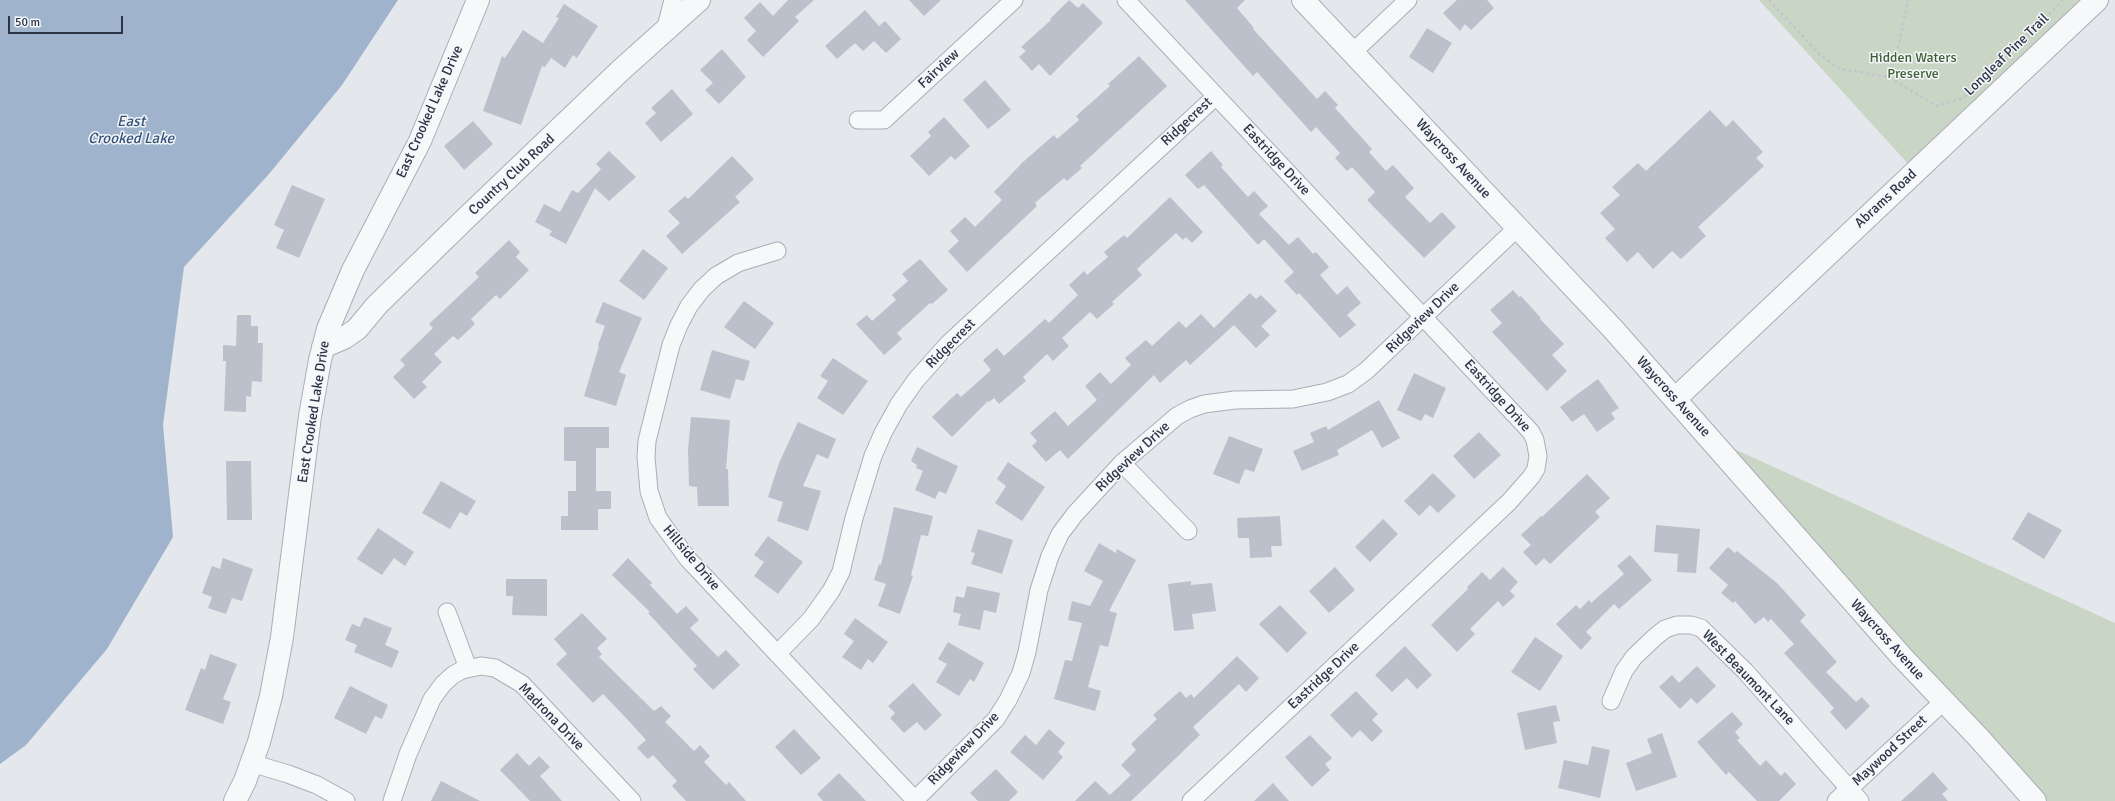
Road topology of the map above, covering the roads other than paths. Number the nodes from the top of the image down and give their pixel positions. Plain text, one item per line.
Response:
1 (478, 0) edge
2 (673, 0) edge
3 (699, 0) edge
4 (1014, 0) edge
5 (1126, 0) edge
6 (1303, 0) edge
7 (1408, 0) edge
8 (2097, 0) edge
9 (665, 31) junction
10 (1352, 53) junction
11 (1216, 96) junction
12 (858, 120) dead end
13 (1517, 228) junction
14 (777, 251) dead end
15 (1424, 316) junction
16 (323, 347) junction
17 (1675, 399) junction
18 (1122, 463) junction
19 (1188, 531) dead end
20 (447, 612) dead end
21 (777, 654) junction
22 (468, 668) junction
23 (1610, 701) dead end
24 (1944, 701) junction
25 (251, 763) junction
26 (1855, 795) edge
27 (916, 800) edge
28 (235, 801) edge
29 (346, 801) edge
30 (392, 801) edge
31 (632, 801) edge
32 (1190, 801) edge
33 (1836, 801) edge
34 (2035, 801) edge

1 - 16 street, East Crooked Lake Drive
2 - 9 street
3 - 9 street, Country Club Road
4 - 12 street, Fairview
5 - 11 street, Eastridge Drive
6 - 10 street, Waycross Avenue
7 - 10 street
8 - 17 street, Abrams Road
9 - 16 street, Country Club Road
10 - 13 street, Waycross Avenue
11 - 15 street, Eastridge Drive
11 - 21 street, Ridgecrest
13 - 15 street, Ridgeview Drive
13 - 17 street, Waycross Avenue
14 - 21 street, Hillside Drive
15 - 18 street, Ridgeview Drive
15 - 32 street, Eastridge Drive
16 - 25 street, East Crooked Lake Drive
17 - 24 street, Waycross Avenue
18 - 19 street
18 - 27 street, Ridgeview Drive
20 - 22 street
21 - 27 street, Hillside Drive
22 - 30 street, Madrona Drive
22 - 31 street, Madrona Drive
23 - 26 street, West Beaumont Lane
24 - 26 street, Maywood Street
24 - 34 street, Waycross Avenue
25 - 28 street, East Crooked Lake Drive
25 - 29 street
26 - 33 street, Maywood Street

